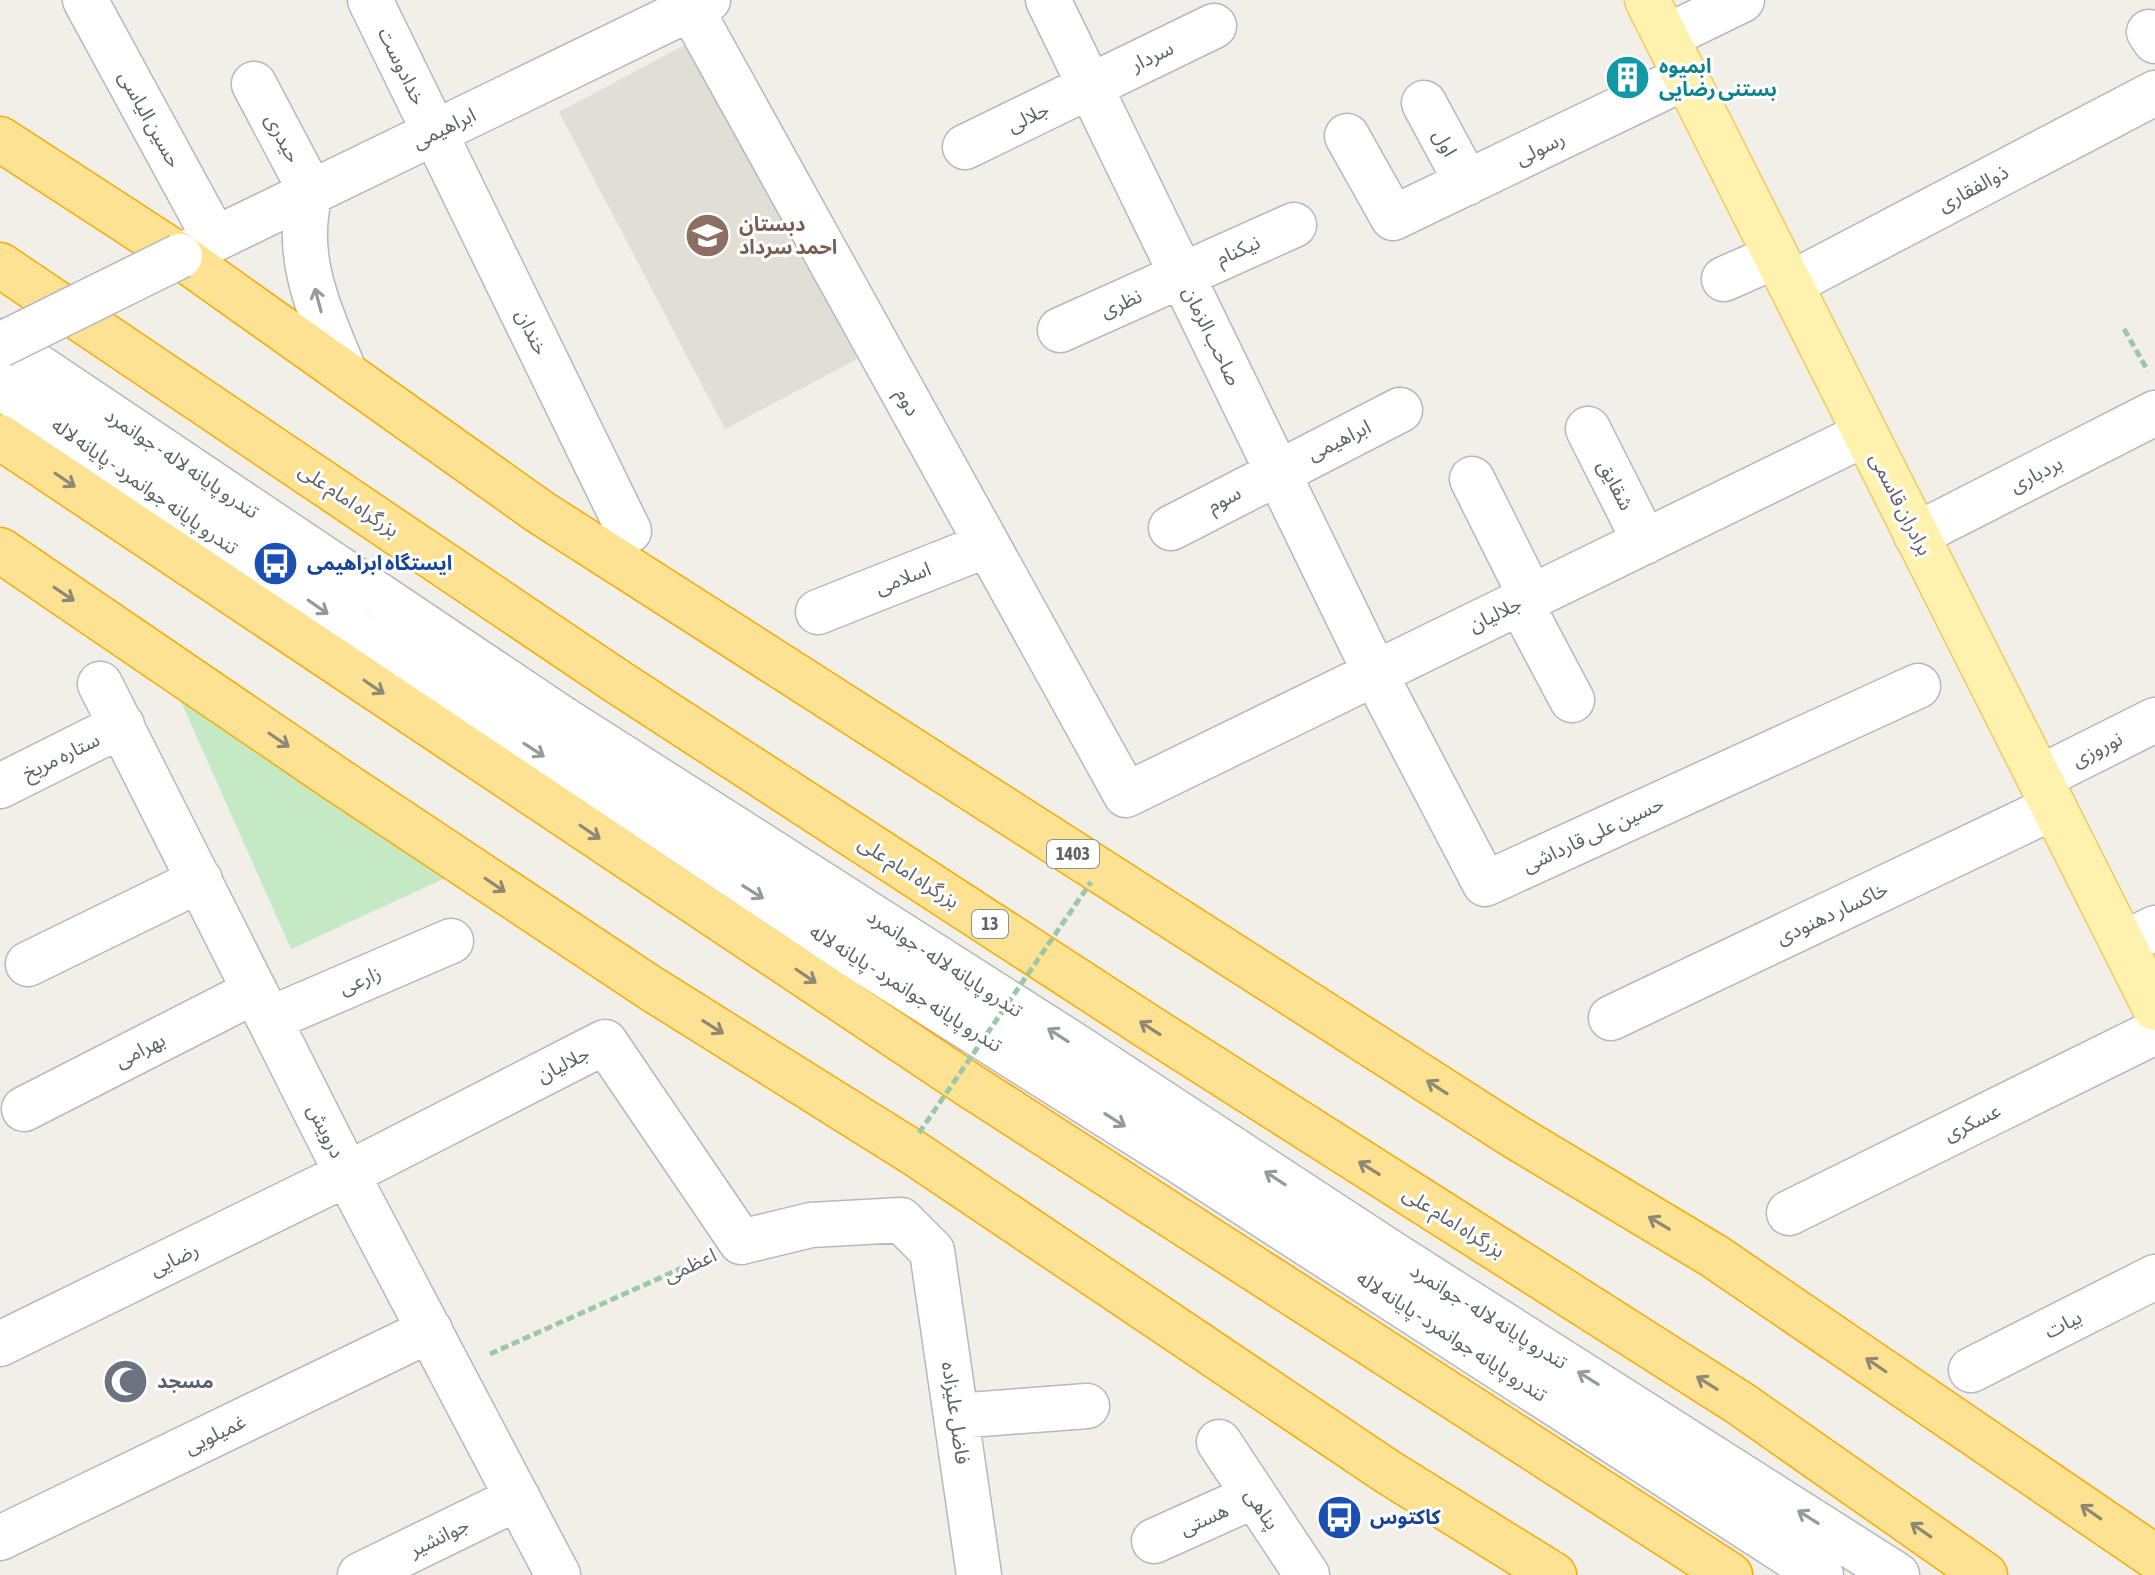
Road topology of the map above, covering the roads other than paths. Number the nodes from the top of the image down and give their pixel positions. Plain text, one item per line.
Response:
1 (85, 0) edge
2 (370, 0) edge
3 (1048, 0) edge
4 (1742, 0) edge
5 (695, 3) edge
6 (1657, 19) edge
7 (1214, 26) dead end
8 (1686, 77) junction
9 (254, 84) dead end
10 (1091, 86) junction
11 (1424, 103) dead end
12 (2151, 105) edge
13 (435, 132) junction
14 (1347, 136) dead end
15 (0, 139) edge
16 (965, 147) dead end
17 (1467, 183) junction
18 (310, 192) junction
19 (1294, 225) dead end
20 (198, 247) junction
21 (0, 265) edge
22 (1783, 270) junction
23 (1183, 275) junction
24 (1724, 279) dead end
25 (1060, 330) dead end
26 (0, 343) edge
27 (345, 373) junction
28 (0, 387) edge
29 (1400, 410) dead end
30 (2155, 413) edge
31 (1588, 429) dead end
32 (1865, 434) junction
33 (0, 437) edge
34 (1278, 471) junction
35 (1472, 479) dead end
36 (1171, 528) dead end
37 (629, 531) dead end
38 (1916, 535) junction
39 (1645, 542) junction
40 (987, 545) junction
41 (0, 550) edge
42 (1526, 599) junction
43 (818, 612) dead end
44 (1377, 672) junction
45 (100, 684) dead end
46 (1918, 686) dead end
47 (1572, 700) dead end
48 (2155, 720) edge
49 (122, 725) junction
50 (0, 786) edge
51 (2047, 793) junction
52 (1126, 795) joint
53 (200, 880) junction
54 (2139, 936) edge
55 (451, 941) dead end
56 (28, 964) dead end
57 (262, 1005) junction
58 (2155, 1008) edge
59 (1611, 1018) dead end
60 (2155, 1032) edge
61 (24, 1109) dead end
62 (347, 1174) junction
63 (1789, 1213) dead end
64 (741, 1242) joint
65 (932, 1251) joint
66 (2155, 1277) edge
67 (430, 1330) junction
68 (0, 1344) edge
69 (1971, 1370) dead end
70 (1087, 1406) dead end
71 (956, 1416) junction
72 (1219, 1442) dead end
73 (1254, 1496) junction
74 (518, 1498) junction
75 (0, 1538) edge
76 (1154, 1541) dead end
77 (2155, 1557) edge
78 (360, 1575) edge
79 (558, 1575) edge
80 (979, 1575) edge
81 (1307, 1575) edge
82 (1554, 1575) edge
83 (1730, 1575) edge
84 (1821, 1575) edge
85 (1897, 1575) edge
86 (1985, 1575) edge

1 - 20 street, حسین الیاسی
2 - 13 street, خدادوست
3 - 10 street, صاحب الزمان
4 - 6 street
5 - 13 street, ابراهیمی
5 - 40 street, دوم
6 - 8 main road, برادران قاسمی
7 - 10 street, سردار
8 - 17 street, رسولی
8 - 22 main road, برادران قاسمی
9 - 18 street, حیدری
10 - 16 street, جلالی
10 - 23 street, صاحب الزمان
11 - 17 street, اول
12 - 22 street, ذوالفقاری
13 - 18 street, ابراهیمی
13 - 37 street, خندان
14 - 17 street, رسولی
15 - 20 highway, 1403
18 - 20 street, ابراهیمی
27 -> 18 street
19 - 23 street, نیکنام
20 - 26 street, ابراهیمی, bridge
20 - 27 highway, 1403
86 -> 21 highway, بزرگراه امام علی / 13
22 - 24 street, ذوالفقاری
22 - 32 main road, برادران قاسمی
23 - 25 street, نظری
23 - 34 street, صاحب الزمان
85 -> 26 street, تندرو پایانه لاله - جوانمرد
77 -> 27 highway, 1403
28 -> 84 street, تندرو پایانه جوانمرد - پایانه لاله
29 - 34 street, ابراهیمی
30 - 38 street, بردباری
31 - 39 street, شقایق
32 - 38 main road, برادران قاسمی
32 - 39 street, جلالیان
33 -> 83 highway
34 - 36 street, سوم
34 - 44 street, صاحب الزمان
35 - 42 street
38 - 51 main road, برادران قاسمی
39 - 42 street, جلالیان
40 - 43 street, اسلامی
40 - 52 street, دوم
41 -> 82 highway
42 - 44 street, جلالیان
42 - 47 street
44 - 46 street, حسین علی قارداشی
44 - 52 street, جلالیان
45 - 49 street, درویش
48 - 51 street, نوروزی
49 - 50 street, ستاره مریخ
49 - 53 street, درویش
51 - 54 main road, برادران قاسمی
51 - 59 street, خاکسار دهنودی
53 - 56 street
53 - 57 street, درویش
54 - 58 main road, برادران قاسمی
55 - 57 street, زارعی
57 - 61 street, بهرامی
57 - 62 street, درویش
60 - 63 street, عسکری
62 - 64 street, جلالیان
62 - 67 street, درویش
62 - 68 street, رضایی
64 - 65 street, اعظمی
65 - 71 street, فاضل علیزاده
66 - 69 street, بیات
67 - 74 street, درویش
67 - 75 street, غمیلویی
70 - 71 street
71 - 80 street, فاضل علیزاده
72 - 73 street, پناهی
73 - 76 street, هستی
73 - 81 street, پناهی
74 - 78 street, جوانشیر
74 - 79 street, درویش

